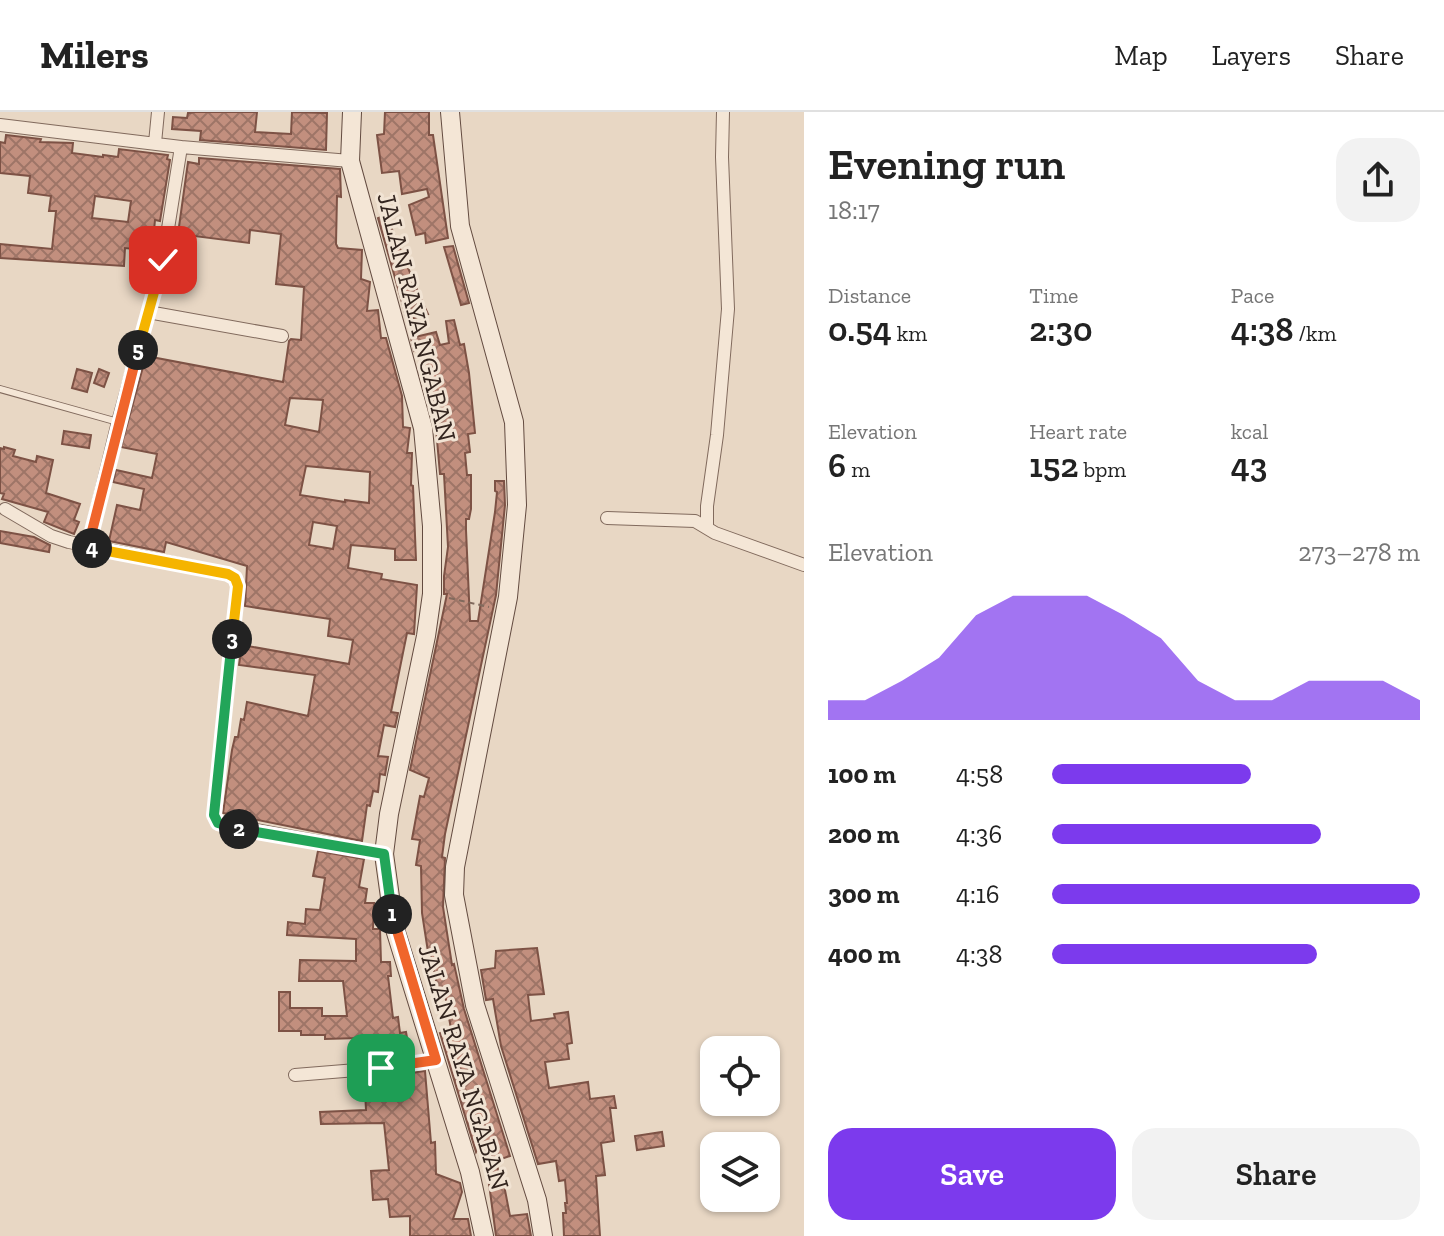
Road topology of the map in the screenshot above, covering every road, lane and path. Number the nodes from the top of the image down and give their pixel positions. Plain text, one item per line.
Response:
1 (158, 112) edge
2 (352, 112) edge
3 (450, 112) edge
4 (723, 112) edge
5 (0, 125) edge
6 (155, 143) junction
7 (181, 147) junction
8 (350, 161) junction
9 (148, 312) junction
10 (282, 336) dead end
11 (0, 389) edge
12 (118, 422) junction
13 (5, 509) dead end
14 (607, 518) dead end
15 (707, 528) junction
16 (88, 547) junction
17 (804, 565) edge
18 (452, 598) dead end
19 (490, 607) dead end
20 (384, 854) junction
21 (436, 1060) junction
22 (295, 1075) dead end
23 (484, 1236) edge
24 (543, 1236) edge

1 - 6 street
2 - 8 street, JALAN RAYA NGABAN
3 - 24 street
4 - 15 street
5 - 6 street
6 - 7 street
7 - 8 street
7 - 9 street
8 - 20 street, JALAN RAYA NGABAN
9 - 10 street
9 - 12 street
11 - 12 lane
12 - 16 street
13 - 16 street
14 - 15 street
15 - 17 street
16 - 20 street
18 - 19 path
20 - 21 street, JALAN RAYA NGABAN
21 - 22 street
21 - 23 street, JALAN RAYA NGABAN

